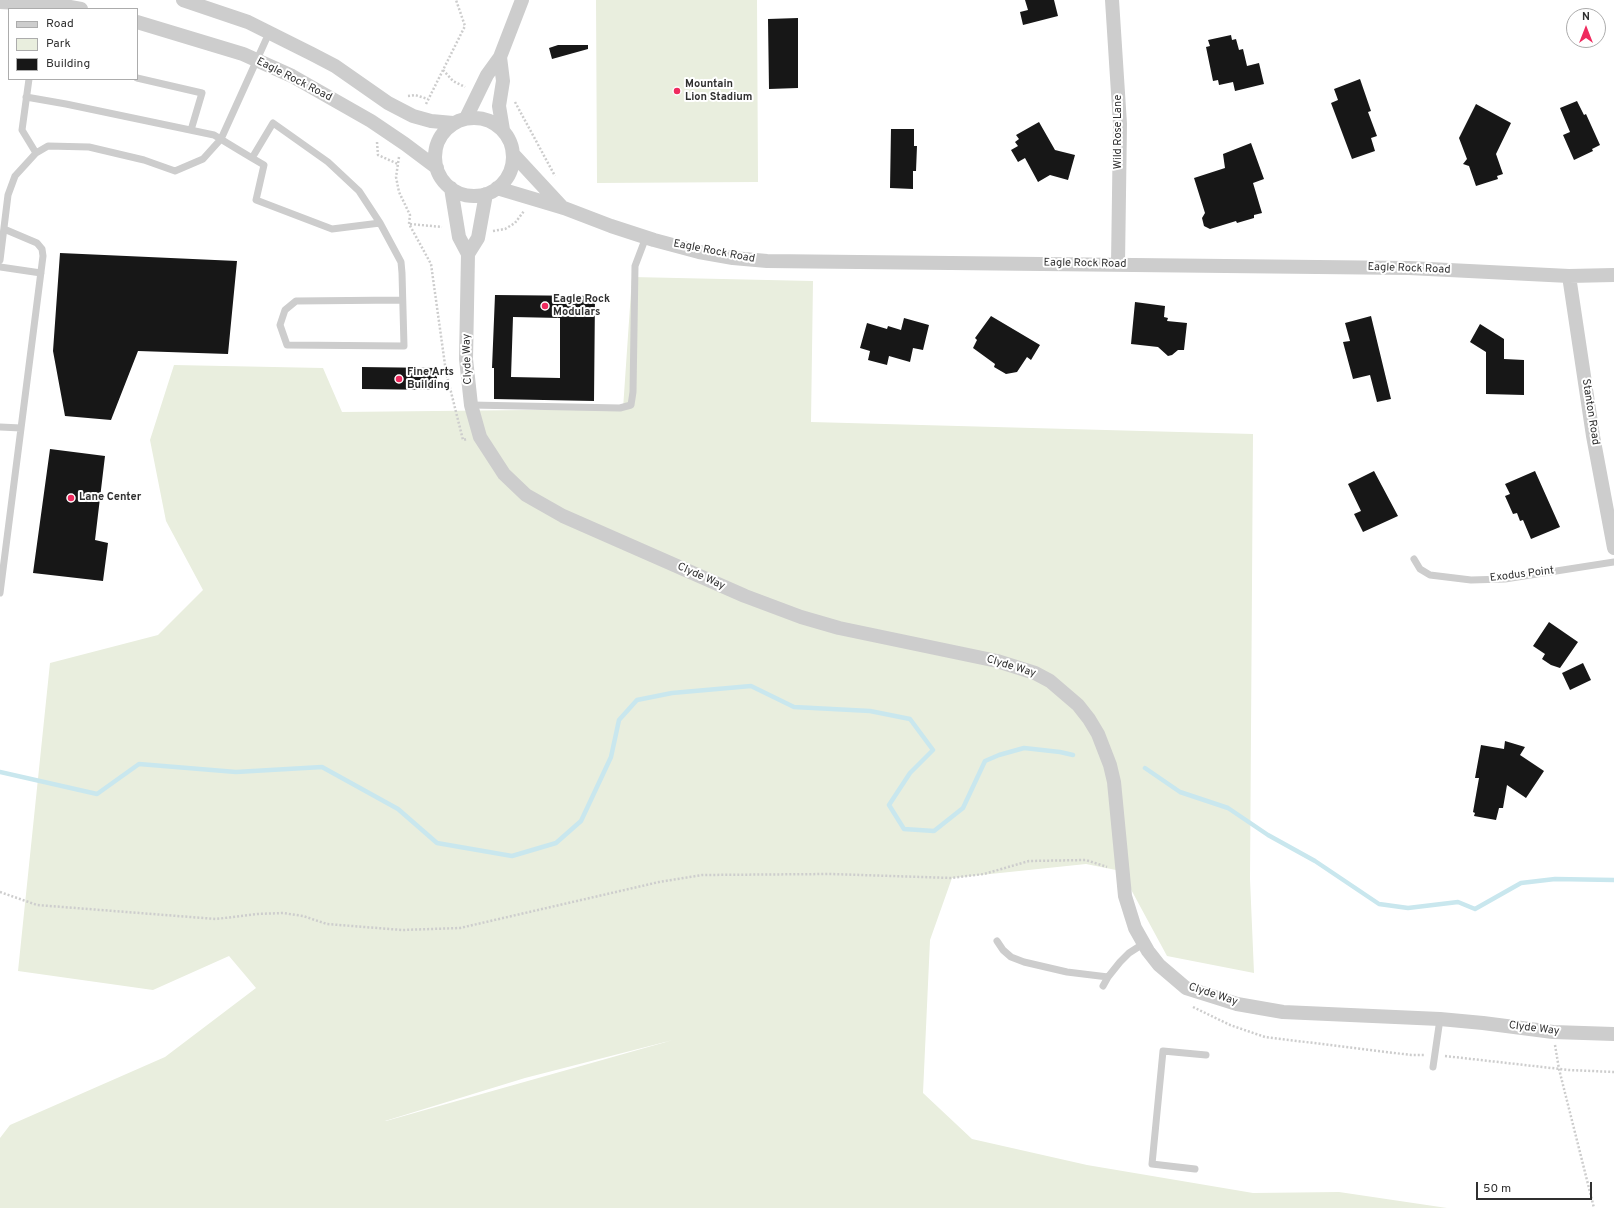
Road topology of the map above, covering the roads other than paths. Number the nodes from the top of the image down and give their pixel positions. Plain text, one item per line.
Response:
1 (182, 0) edge
2 (522, 0) edge
3 (1112, 0) edge
4 (0, 2) edge
5 (76, 8) edge
6 (138, 22) edge
7 (269, 33) junction
8 (500, 57) junction
9 (257, 60) junction
10 (138, 78) edge
11 (29, 80) edge
12 (26, 97) junction
13 (460, 121) junction
14 (191, 130) junction
15 (503, 130) junction
16 (221, 139) junction
17 (36, 153) junction
18 (513, 154) junction
19 (252, 158) junction
20 (437, 168) junction
21 (451, 188) junction
22 (492, 191) junction
23 (564, 208) junction
24 (380, 223) junction
25 (4, 229) junction
26 (646, 237) junction
27 (468, 254) junction
28 (0, 260) edge
29 (1118, 264) junction
30 (0, 267) edge
31 (40, 273) junction
32 (1614, 275) edge
33 (1569, 276) junction
34 (402, 300) junction
35 (471, 405) junction
36 (0, 427) edge
37 (21, 428) junction
38 (1614, 548) edge
39 (1414, 559) dead end
40 (1614, 562) edge
41 (0, 593) edge
42 (997, 941) dead end
43 (1143, 944) junction
44 (1108, 977) junction
45 (1103, 986) dead end
46 (1440, 1019) junction
47 (1614, 1034) edge
48 (1206, 1055) dead end
49 (1433, 1067) dead end
50 (1195, 1169) dead end

1 - 7 street
2 - 8 street
3 - 29 street, Wild Rose Lane
4 - 5 street
6 - 9 street, Eagle Rock Road
7 - 9 lane
7 - 13 street
8 - 13 street
8 - 15 street, Eagle Rock Road
9 - 16 lane
9 - 20 street, Eagle Rock Road
10 - 14 lane
11 - 12 lane
12 - 14 lane
12 - 17 lane
13 - 15 street
13 - 20 street
14 - 16 lane
15 - 18 street, Eagle Rock Road
16 - 17 lane
16 - 19 lane
17 - 25 lane
18 - 22 street
18 - 23 street, Eagle Rock Road
19 - 24 lane
19 - 24 lane
20 - 21 street, Eagle Rock Road
21 - 22 street, Eagle Rock Road
21 - 27 street
22 - 23 street, Eagle Rock Road
22 - 27 street
23 - 26 street, Eagle Rock Road
24 - 34 lane
25 - 28 lane
25 - 31 lane
26 - 29 street, Eagle Rock Road
26 - 35 lane
27 - 35 street, Clyde Way
29 - 33 street, Eagle Rock Road
30 - 31 lane
31 - 37 lane
32 - 33 street, Eagle Rock Road
33 - 38 street, Stanton Road
34 - 34 lane
35 - 43 street, Clyde Way
36 - 37 lane
37 - 41 lane
39 - 40 lane, Exodus Point
42 - 44 lane
43 - 44 lane
43 - 46 street, Clyde Way
44 - 45 lane
46 - 47 street, Clyde Way
46 - 49 lane
48 - 50 lane

